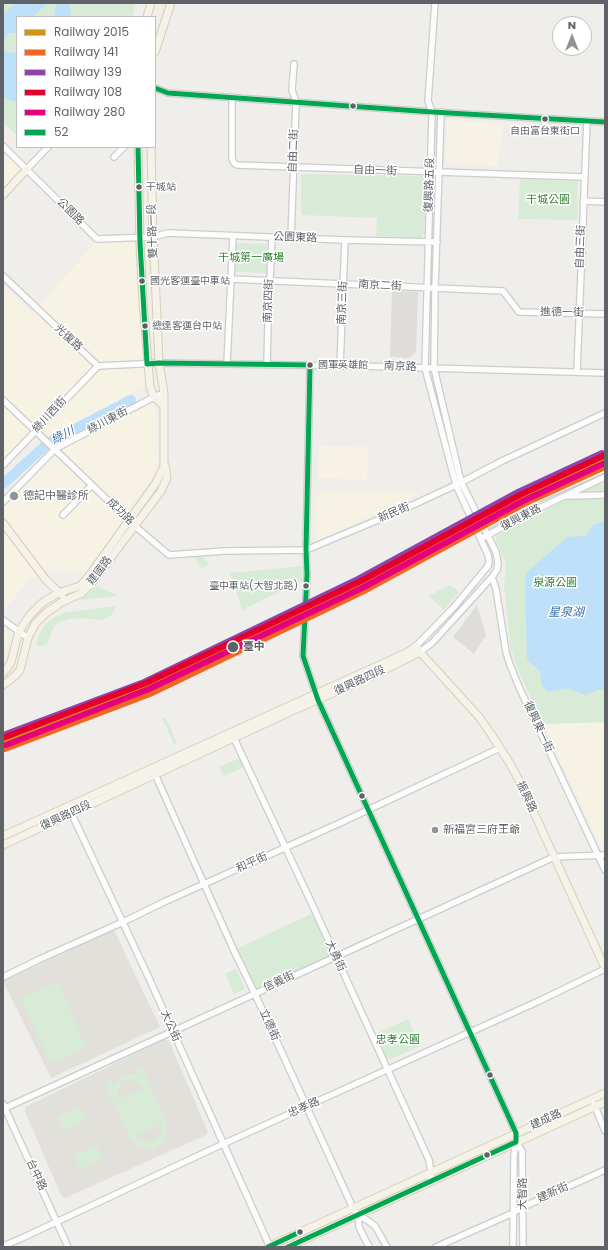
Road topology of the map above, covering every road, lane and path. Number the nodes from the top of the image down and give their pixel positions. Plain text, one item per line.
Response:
1 (151, 3) edge
2 (171, 3) edge
3 (435, 3) edge
4 (147, 16) edge
5 (156, 49) edge
6 (294, 64) dead end
7 (156, 88) edge
8 (232, 97) junction
9 (296, 102) junction
10 (432, 112) junction
11 (441, 112) junction
12 (587, 121) junction
13 (605, 122) edge
14 (3, 146) edge
15 (47, 148) edge
16 (123, 148) edge
17 (138, 148) edge
18 (151, 148) edge
19 (114, 157) dead end
20 (294, 168) junction
21 (27, 169) junction
22 (431, 172) junction
23 (438, 173) junction
24 (584, 177) junction
25 (3, 195) edge
26 (583, 201) junction
27 (605, 202) edge
28 (233, 236) junction
29 (153, 237) junction
30 (272, 237) junction
31 (140, 238) junction
32 (291, 238) junction
33 (345, 240) junction
34 (428, 241) junction
35 (437, 242) junction
36 (3, 276) edge
37 (231, 279) junction
38 (270, 280) junction
39 (343, 284) junction
40 (427, 288) junction
41 (435, 288) junction
42 (519, 312) joint
43 (579, 314) junction
44 (605, 314) edge
45 (159, 362) junction
46 (148, 364) junction
47 (227, 364) junction
48 (267, 364) junction
49 (310, 365) junction
50 (98, 366) junction
51 (340, 366) junction
52 (425, 368) junction
53 (434, 368) junction
54 (577, 372) junction
55 (605, 372) edge
56 (164, 393) junction
57 (154, 397) junction
58 (3, 400) edge
59 (164, 406) junction
60 (605, 413) edge
61 (36, 431) junction
62 (55, 450) junction
63 (3, 465) edge
64 (605, 469) edge
65 (590, 476) junction
66 (605, 477) edge
67 (598, 480) junction
68 (461, 482) junction
69 (605, 483) edge
70 (92, 485) junction
71 (456, 485) junction
72 (605, 495) edge
73 (565, 496) junction
74 (3, 502) edge
75 (64, 515) dead end
76 (3, 523) edge
77 (131, 523) junction
78 (484, 528) junction
79 (477, 532) junction
80 (487, 535) junction
81 (480, 539) junction
82 (306, 550) junction
83 (169, 555) joint
84 (492, 577) junction
85 (58, 593) junction
86 (66, 599) junction
87 (3, 620) edge
88 (19, 631) junction
89 (28, 638) junction
90 (418, 649) junction
91 (3, 673) edge
92 (3, 685) edge
93 (317, 697) junction
94 (233, 735) junction
95 (500, 748) junction
96 (154, 772) junction
97 (367, 809) junction
98 (70, 810) junction
99 (3, 836) edge
100 (3, 845) edge
101 (286, 847) junction
102 (597, 854) junction
103 (605, 855) edge
104 (554, 857) junction
105 (605, 870) edge
106 (204, 884) junction
107 (419, 919) junction
108 (123, 922) junction
109 (336, 956) junction
110 (605, 969) edge
111 (3, 977) edge
112 (255, 994) junction
113 (173, 1030) junction
114 (469, 1033) junction
115 (387, 1070) junction
116 (605, 1093) edge
117 (592, 1099) junction
118 (605, 1102) edge
119 (4, 1107) edge
120 (306, 1107) junction
121 (595, 1107) junction
122 (605, 1131) edge
123 (516, 1133) junction
124 (516, 1142) junction
125 (223, 1144) junction
126 (605, 1170) edge
127 (431, 1172) junction
128 (430, 1182) junction
129 (523, 1207) junction
130 (353, 1208) junction
131 (513, 1213) junction
132 (358, 1215) junction
133 (57, 1221) junction
134 (3, 1246) edge
135 (68, 1247) edge
136 (269, 1247) edge
137 (288, 1247) edge
138 (369, 1247) edge
139 (387, 1247) edge
140 (436, 1247) edge
141 (513, 1247) edge
142 (523, 1247) edge

1 - 4 main road
2 - 5 main road
3 - 10 street, 復興路五段
6 - 9 street, 自由二街
7 - 8 street
8 - 9 street
8 - 20 street, 自由一街
9 - 10 street
9 - 20 street, 自由二街
10 - 11 street
10 - 22 street, 復興路五段
11 - 12 street
11 - 23 street, 復興路五段
12 - 13 street
12 - 24 street, 自由三街
14 - 21 street, 公園路
15 - 21 street
16 - 19 street
17 - 31 main road, 雙十路一段
18 - 29 main road, 雙十路一段
20 - 22 street, 自由一街
20 - 32 street, 自由二街
21 - 25 main road
21 - 31 street, 公園路
22 - 23 street, 自由一街
22 - 34 street, 復興路五段
23 - 24 street, 自由一街
23 - 35 street, 復興路五段
24 - 26 street, 自由三街
26 - 27 street
26 - 43 street, 自由三街
28 - 29 street, 公園東路
28 - 30 street, 公園東路
28 - 37 street
29 - 31 street, 公園路
29 - 45 main road, 雙十路一段
30 - 32 street, 公園東路
30 - 38 street, 南京四街
31 - 46 main road, 雙十路一段
32 - 33 street, 公園東路
33 - 34 street, 公園東路
33 - 39 street, 南京三街
34 - 35 street, 公園東路
34 - 40 street, 復興路五段
35 - 41 street, 復興路五段
36 - 50 street, 光復路
37 - 38 street, 南京二街
37 - 47 street
38 - 39 street, 南京二街
38 - 48 street, 南京四街
39 - 40 street, 南京二街
39 - 51 street, 南京三街
40 - 41 street, 南京二街
40 - 52 street, 復興路五段
41 - 42 street, 南京二街
41 - 53 street, 復興路五段
42 - 43 street, 進德一街
43 - 44 street, 進德一街
43 - 54 street, 自由三街
45 - 46 street, 南京路
45 - 47 street, 南京路
45 - 56 main road, 建國路
46 - 50 street
46 - 57 main road
47 - 48 street, 南京路
48 - 49 street, 南京路
49 - 51 street, 南京路
49 - 82 street, 大智路
50 - 61 street, 綠川西街
51 - 52 street, 南京路
52 - 53 street, 南京路
52 - 71 street, 復興路四段
53 - 54 street, 南京路
53 - 68 street, 復興路四段
54 - 55 street, 南京路
56 - 57 street, 綠川東街
56 - 59 main road, 建國路
57 - 59 main road
57 - 62 street, 綠川東街
58 - 61 street, 成功路
59 - 77 main road, 建國路
60 - 68 street, 新民街
61 - 62 street, 成功路
61 - 63 street, 綠川西街
62 - 70 street, 成功路
62 - 74 street, 綠川東街
64 - 65 street, 復興東路
65 - 67 street
65 - 78 street, 復興東路
66 - 67 street, 復興東路
67 - 69 street
67 - 73 street, 復興東路
68 - 71 street, 新民街
68 - 78 street, 復興路四段
70 - 75 street
70 - 77 street, 成功路
71 - 79 street, 復興路四段
71 - 82 street, 新民街
72 - 73 street
73 - 80 street, 復興東路
76 - 85 main road
77 - 83 street, 成功路
77 - 85 main road, 建國路
77 - 86 main road, 建國路
78 - 79 street, 復興東路
78 - 80 street, 復興路四段
79 - 81 street, 復興路四段
80 - 81 street, 復興東路
80 - 84 street, 復興路四段
81 - 90 street, 復興路四段
82 - 83 street, 新民街
82 - 93 street, 大智路
84 - 90 street, 復興路四段
84 - 102 street, 復興東一街
85 - 86 main road
85 - 88 main road, 建國路
86 - 89 main road, 建國路
87 - 88 street
88 - 89 street
88 - 91 main road, 建國路
89 - 92 main road, 建國路
90 - 93 main road, 復興路四段
90 - 95 main road, 振興路
93 - 94 main road, 復興路四段
93 - 97 street, 大智路
94 - 96 main road, 復興路四段
94 - 101 street, 大勇街
95 - 97 street, 和平街
95 - 104 main road, 振興路
96 - 98 main road, 復興路四段
96 - 106 street, 立德街
97 - 101 street, 和平街
97 - 107 street, 大智路
98 - 99 main road, 復興路四段
98 - 100 main road, 復興路四段
98 - 108 street, 大公街
101 - 106 street, 和平街
101 - 109 street, 大勇街
102 - 103 street
102 - 104 street
102 - 105 street, 復興東一街
104 - 107 street, 信義街
104 - 110 main road, 振興路
106 - 108 street, 和平街
106 - 112 street, 立德街
107 - 109 street, 信義街
107 - 114 street, 大智路
108 - 111 street, 和平街
108 - 113 street, 大公街
109 - 112 street, 信義街
109 - 115 street, 大勇街
110 - 114 street, 忠孝路
112 - 113 street, 信義街
112 - 120 street, 立德街
113 - 119 street, 信義街
113 - 125 street, 大公街
114 - 115 street, 忠孝路
114 - 123 street, 大智路
115 - 120 street, 忠孝路
115 - 127 street, 大勇街
116 - 117 main road, 建成路
117 - 121 street
117 - 123 main road, 建成路
118 - 121 main road, 建成路
119 - 133 street, 台中路
120 - 125 street, 忠孝路
120 - 130 street, 立德街
121 - 122 street
121 - 124 main road, 建成路
123 - 124 street, 大智路
123 - 127 main road, 建成路
124 - 128 main road, 建成路
124 - 129 street, 大智路
124 - 131 street, 大智路
125 - 133 street, 忠孝路
125 - 136 street, 大公街
126 - 129 street, 建新街
127 - 128 street, 大勇街
127 - 130 main road, 建成路
128 - 132 main road, 建成路
129 - 131 street, 建新街
129 - 142 street, 大智路
130 - 132 street, 立德街
130 - 136 main road, 建成路
131 - 140 street, 建新街
131 - 141 street, 大智路
132 - 137 main road, 建成路
132 - 138 street, 立德街
132 - 139 street, 立德街
133 - 134 street, 忠孝路
133 - 135 street, 台中路

